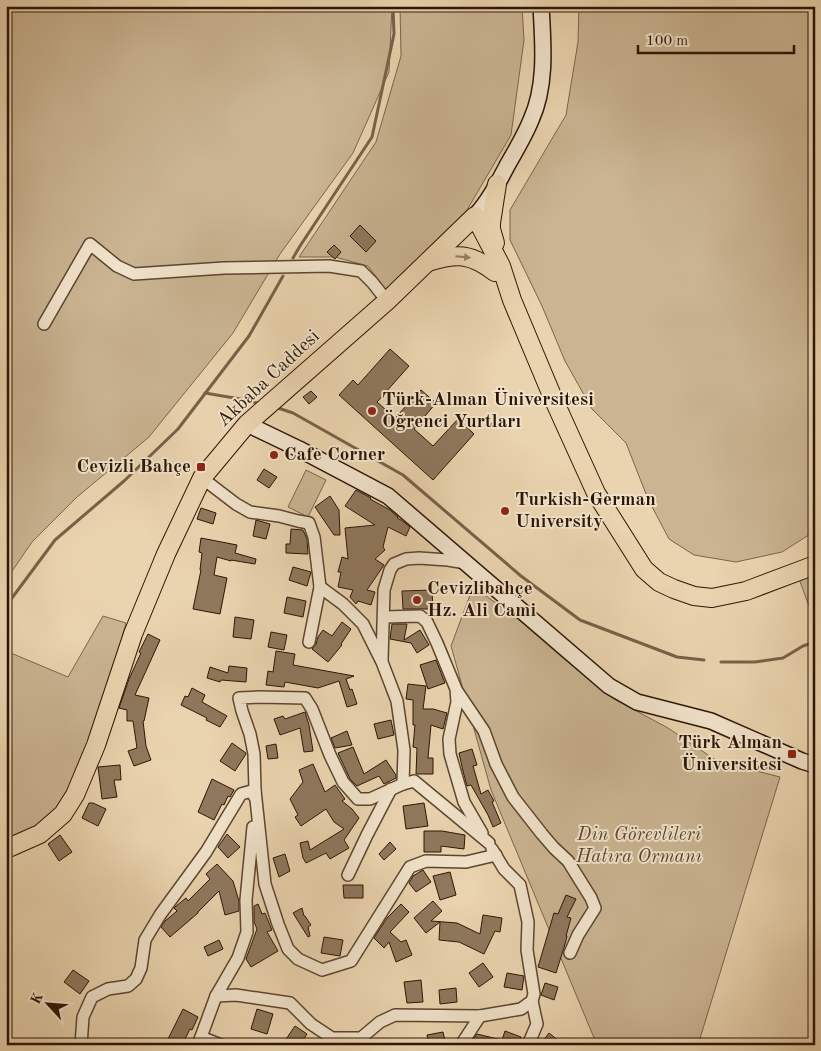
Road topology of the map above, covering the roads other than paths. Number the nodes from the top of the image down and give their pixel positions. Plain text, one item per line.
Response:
1 (541, 6) edge
2 (498, 184) junction
3 (471, 221) junction
4 (428, 262) junction
5 (498, 268) junction
6 (387, 301) junction
7 (44, 324) dead end
8 (247, 424) junction
9 (202, 478) junction
10 (468, 564) junction
11 (815, 565) edge
12 (320, 588) junction
13 (384, 617) junction
14 (309, 642) dead end
15 (382, 662) junction
16 (456, 689) junction
17 (815, 765) edge
18 (403, 784) junction
19 (254, 790) junction
20 (391, 790) junction
21 (489, 843) junction
22 (6, 849) edge
23 (496, 855) junction
24 (348, 875) dead end
25 (570, 953) dead end
26 (216, 996) junction
27 (532, 1001) junction
28 (480, 1016) junction
29 (199, 1041) edge
30 (81, 1045) edge
31 (222, 1045) edge
32 (461, 1045) edge
33 (528, 1045) edge

1 - 2 street, Akbaba Caddesi
2 - 3 street, Akbaba Caddesi
2 - 5 main road
3 - 4 main road, Akbaba Caddesi
3 - 5 main road
4 -> 5 main road
4 - 6 main road, Akbaba Caddesi
5 - 11 main road
6 - 7 street
6 - 8 main road, Akbaba Caddesi
8 - 9 main road, Akbaba Caddesi
8 - 10 street
9 - 12 street
9 - 22 main road, Akbaba Caddesi
10 - 13 street
10 - 17 street
12 - 14 street
12 - 15 street
13 - 15 street
13 - 16 street
15 - 18 street
16 - 21 street
16 - 25 street
18 - 20 street
18 - 21 street
19 - 20 street
19 - 23 street
19 - 26 street
19 - 30 street
20 - 24 street
21 - 23 street
23 - 27 street
26 - 28 street
26 - 29 street
27 - 28 street
27 - 33 street
28 - 32 street
29 - 31 street

